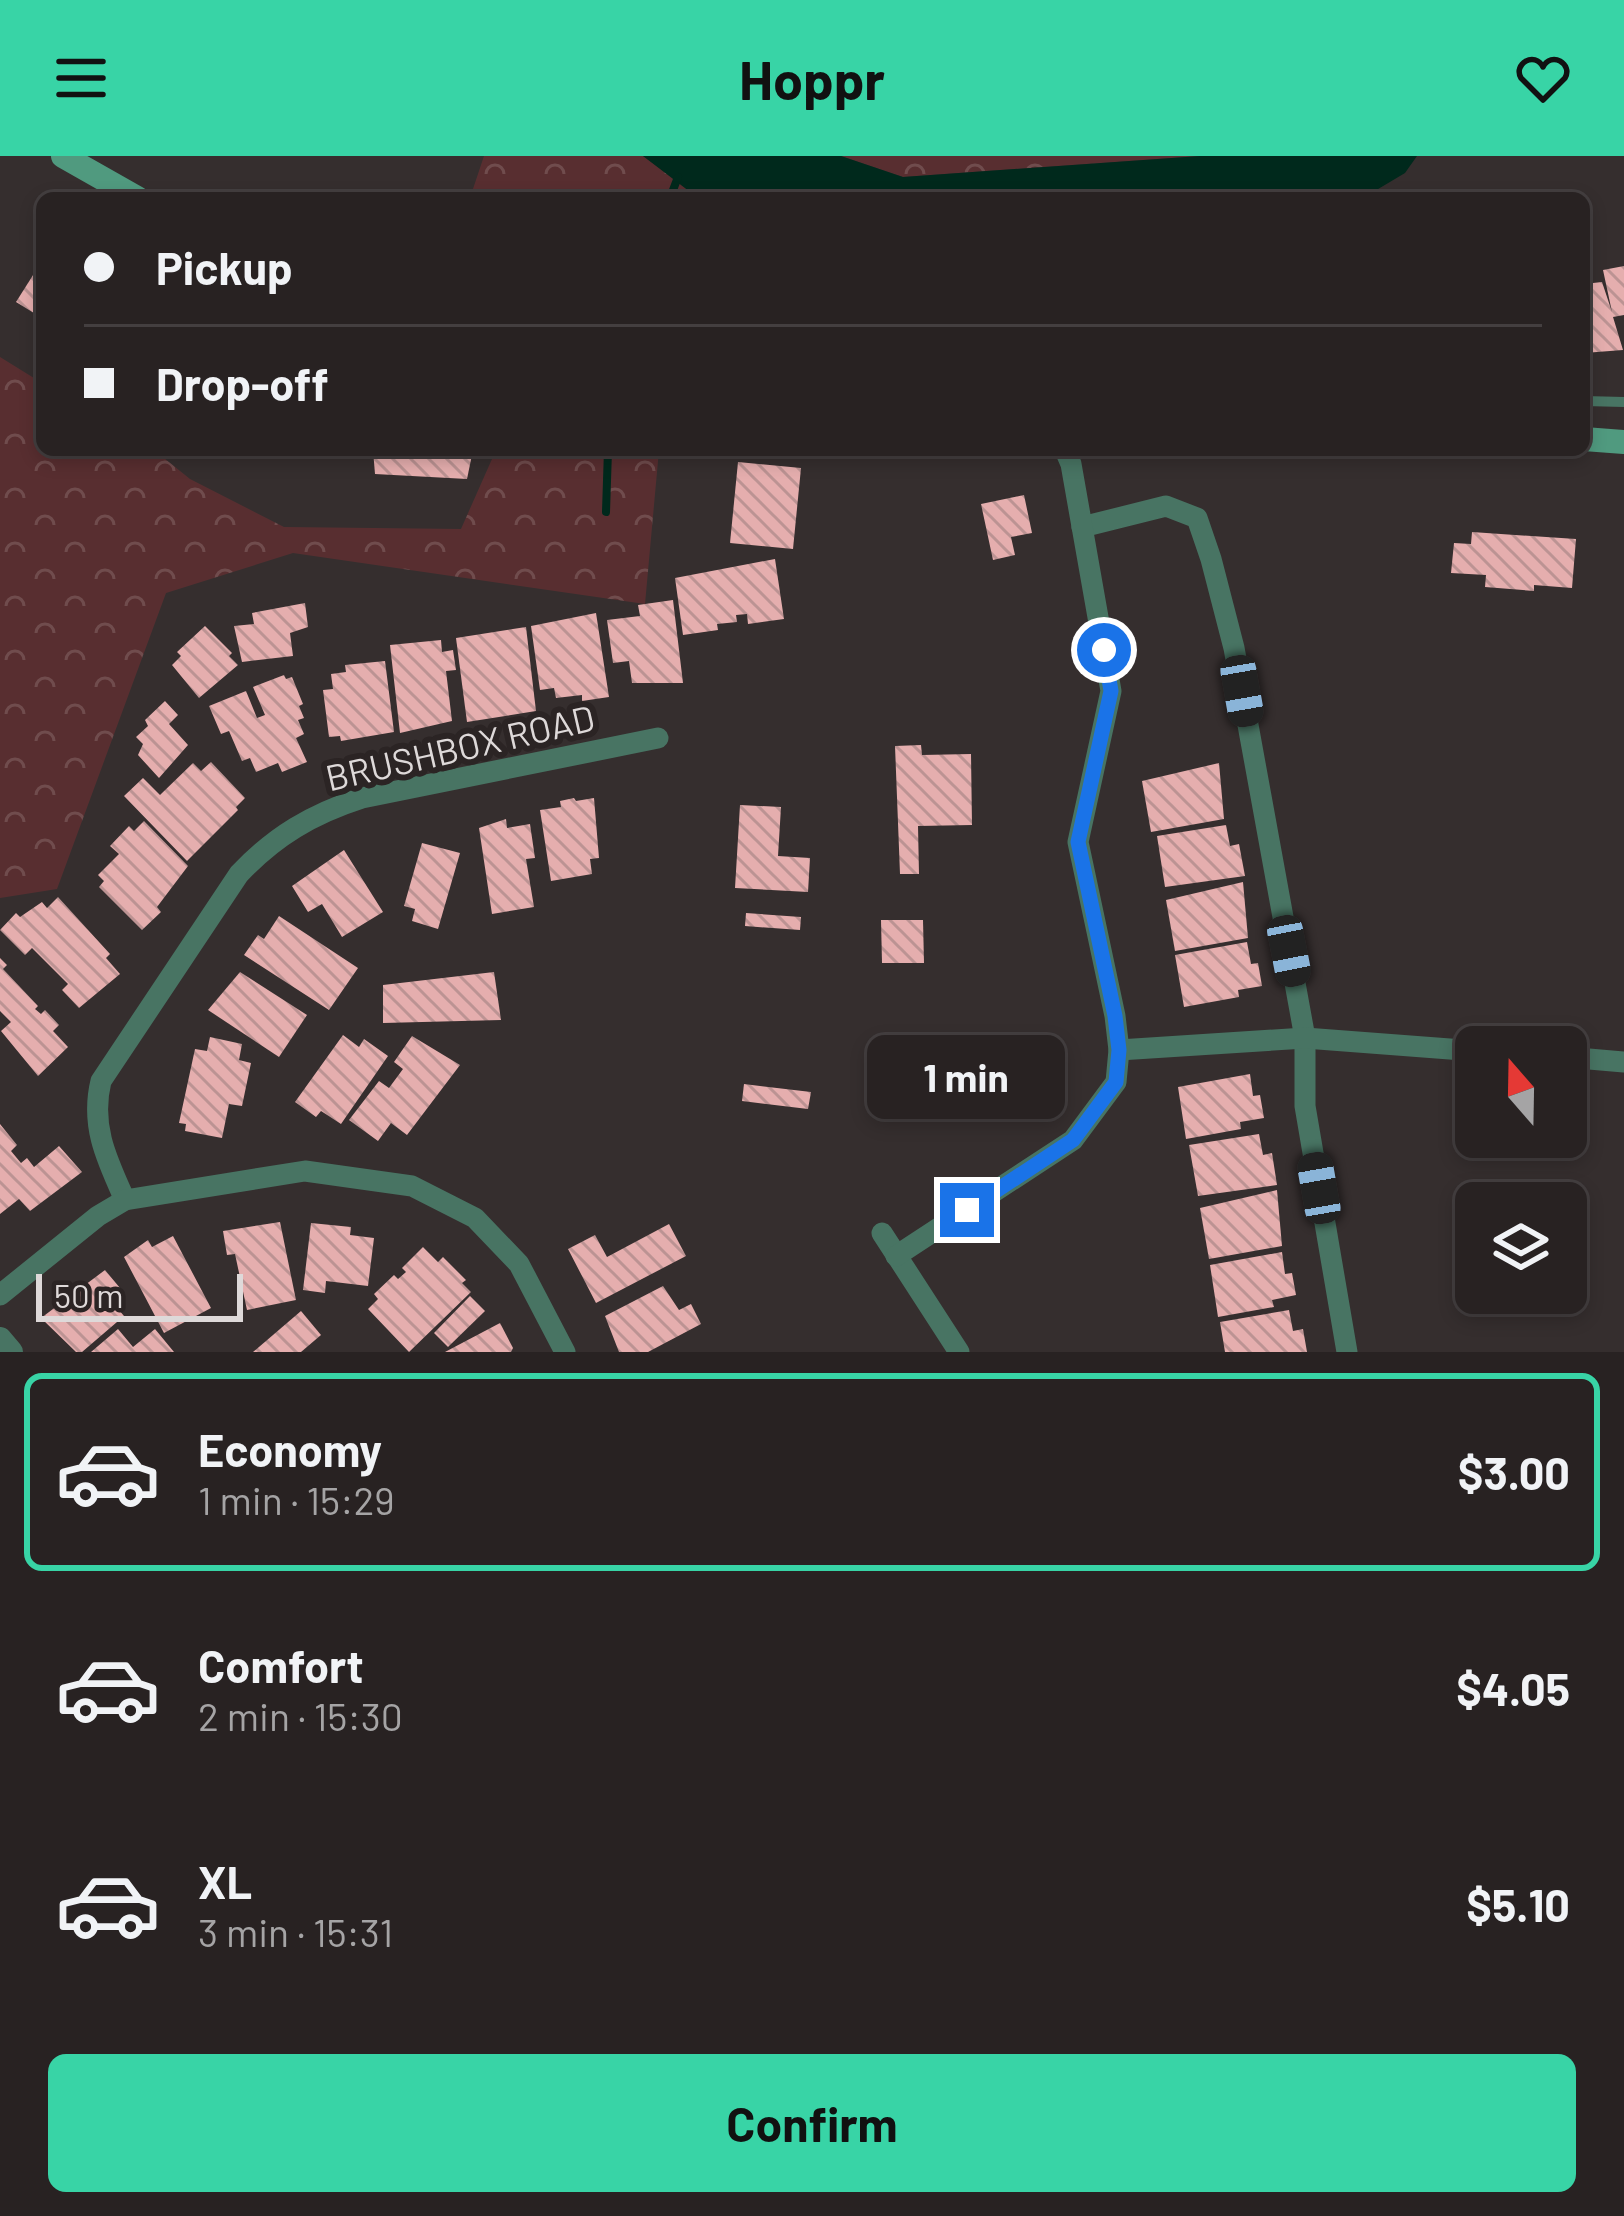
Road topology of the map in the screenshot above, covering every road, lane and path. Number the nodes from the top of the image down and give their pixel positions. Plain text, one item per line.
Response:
1 (63, 156) edge
2 (126, 192) edge
3 (1590, 401) edge
4 (1624, 402) edge
5 (1590, 439) edge
6 (1624, 442) edge
7 (1071, 456) edge
8 (1082, 527) junction
9 (658, 738) dead end
10 (1305, 1038) junction
11 (1455, 1049) edge
12 (1119, 1050) junction
13 (1587, 1059) edge
14 (1624, 1062) edge
15 (125, 1200) junction
16 (882, 1233) dead end
17 (896, 1256) junction
18 (0, 1295) edge
19 (0, 1339) edge
20 (11, 1352) edge
21 (565, 1352) edge
22 (959, 1352) edge
23 (1347, 1352) edge

1 - 2 main road
3 - 4 lane
5 - 6 main road
7 - 8 street
8 - 10 street
8 - 12 street
9 - 15 street, BRUSHBOX ROAD
10 - 11 street
10 - 12 street
10 - 23 street
12 - 17 street
13 - 14 street
15 - 18 street
15 - 21 street
16 - 17 street
17 - 22 street
19 - 20 street

